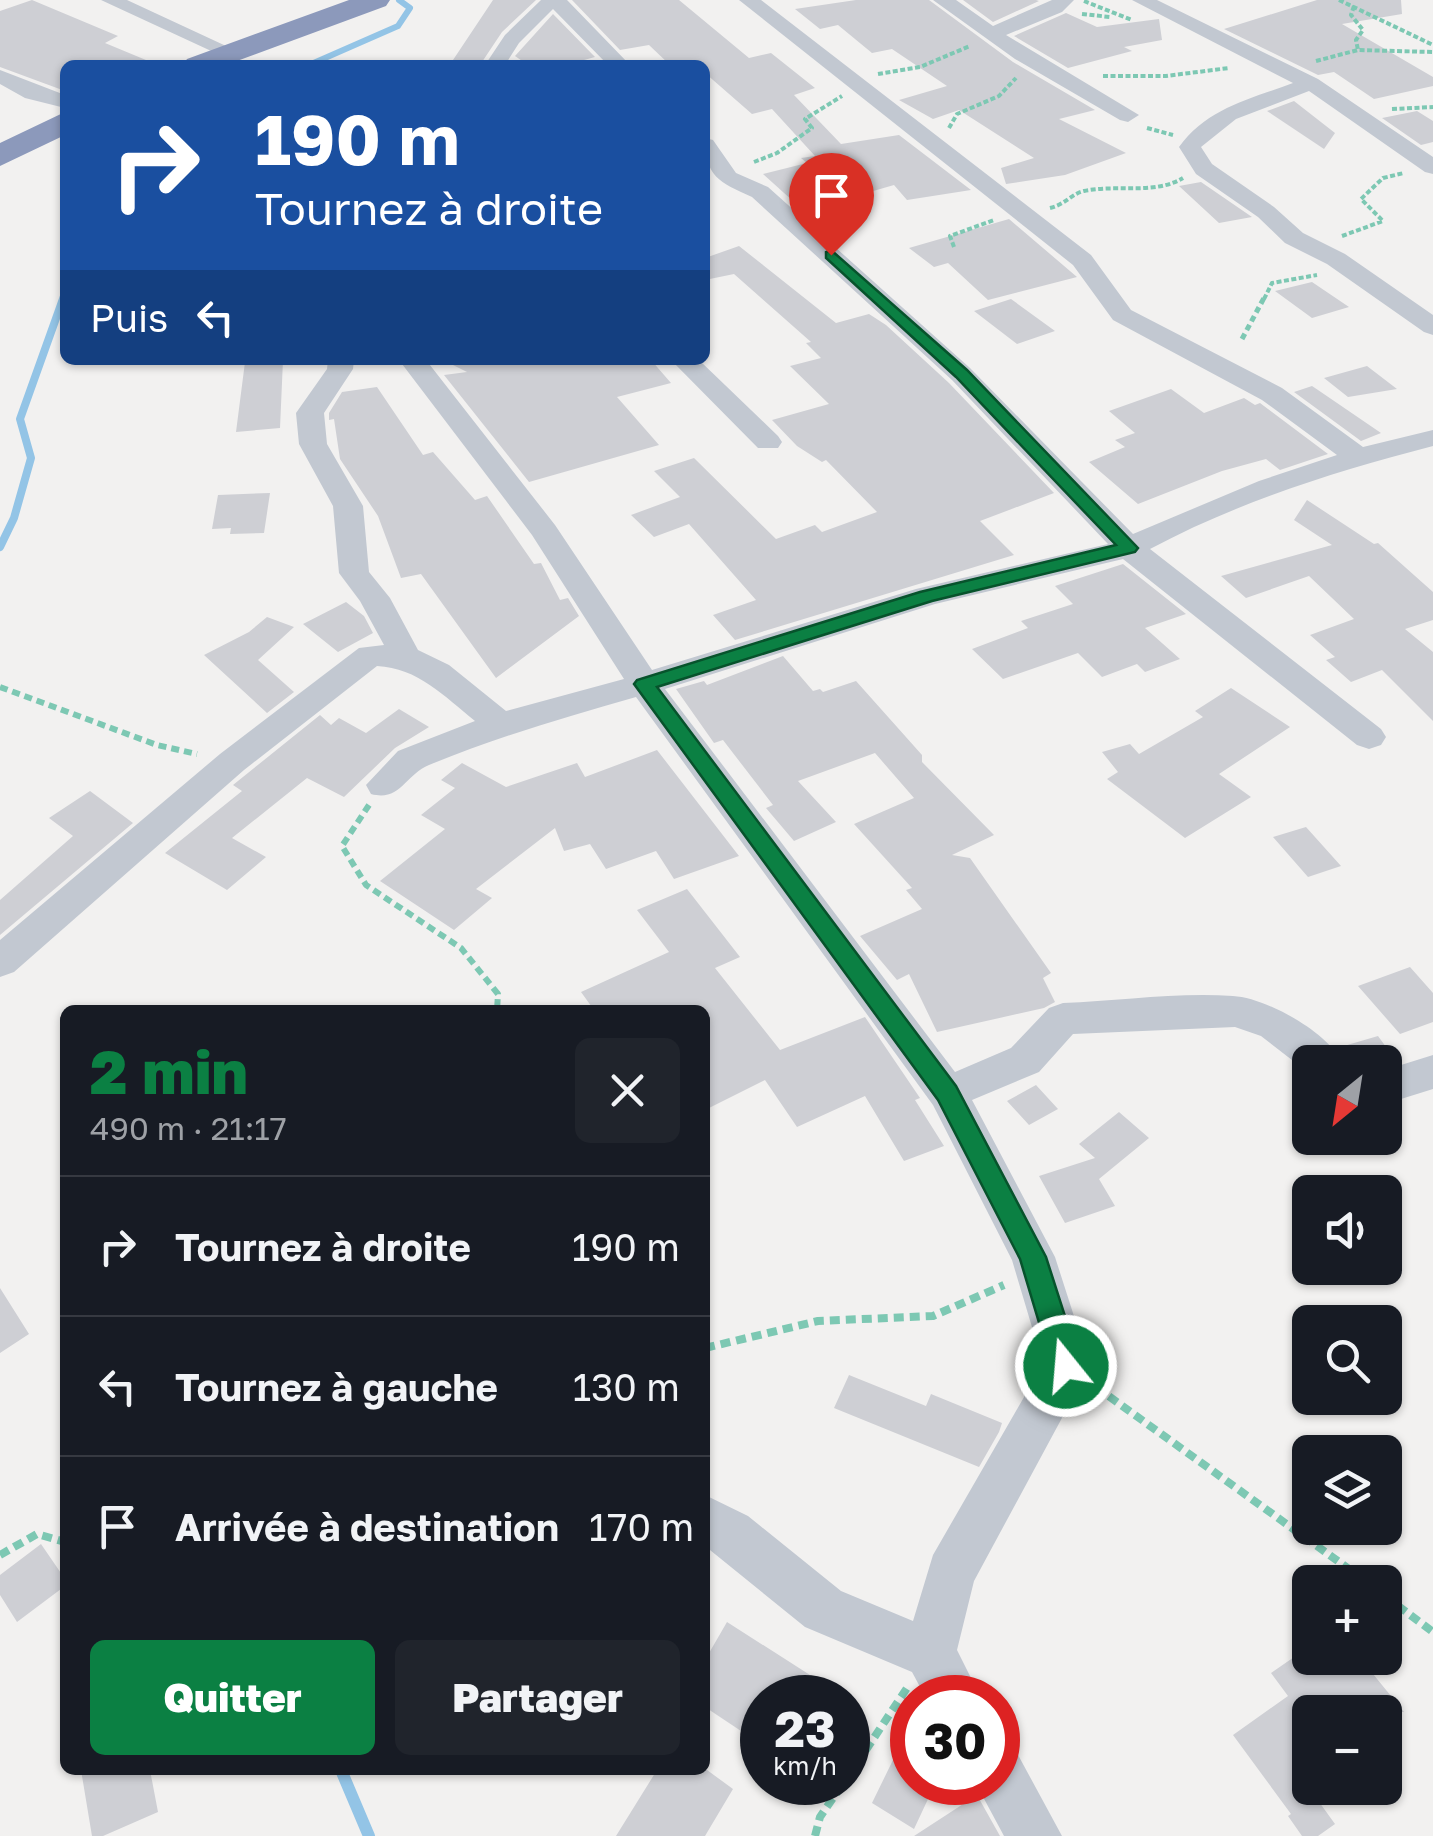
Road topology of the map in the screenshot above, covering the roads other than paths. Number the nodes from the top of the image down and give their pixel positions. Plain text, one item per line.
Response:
1 (111, 0) edge
2 (376, 0) edge
3 (555, 0) edge
4 (749, 0) edge
5 (942, 0) edge
6 (1064, 0) edge
7 (1142, 0) edge
8 (993, 33) junction
9 (229, 52) junction
10 (210, 60) edge
11 (498, 60) edge
12 (616, 60) edge
13 (0, 76) edge
14 (1311, 82) junction
15 (60, 101) edge
16 (1128, 115) road end
17 (60, 125) edge
18 (710, 152) edge
19 (0, 156) edge
20 (1433, 167) edge
21 (728, 178) junction
22 (710, 194) edge
23 (1433, 327) edge
24 (340, 365) edge
25 (416, 365) edge
26 (689, 365) edge
27 (1433, 438) edge
28 (768, 442) dead end
29 (1358, 457) junction
30 (1129, 548) junction
31 (406, 657) junction
32 (644, 684) junction
33 (500, 724) junction
34 (1368, 736) dead end
35 (383, 784) road end
36 (0, 962) edge
37 (1301, 1045) edge
38 (1433, 1072) edge
39 (1402, 1082) edge
40 (947, 1093) junction
41 (710, 1522) edge
42 (930, 1654) junction
43 (942, 1675) edge
44 (1017, 1805) edge
45 (1034, 1836) edge

1 - 9 street
2 - 9 highway
3 - 11 street
3 - 12 street
4 - 29 street
5 - 8 street
6 - 8 street
7 - 14 street
8 - 16 street
9 - 10 highway
13 - 15 street
14 - 20 street
14 - 23 street
17 - 19 highway
18 - 21 street
21 - 22 street
21 - 30 street
24 - 31 street
25 - 32 street
26 - 28 street
27 - 29 street
29 - 30 street
30 - 32 street
30 - 34 street
31 - 33 street
31 - 36 street
32 - 33 street
32 - 40 street
33 - 35 street
37 - 40 street
38 - 39 street
40 - 42 street
41 - 42 street
42 - 43 street
44 - 45 street

